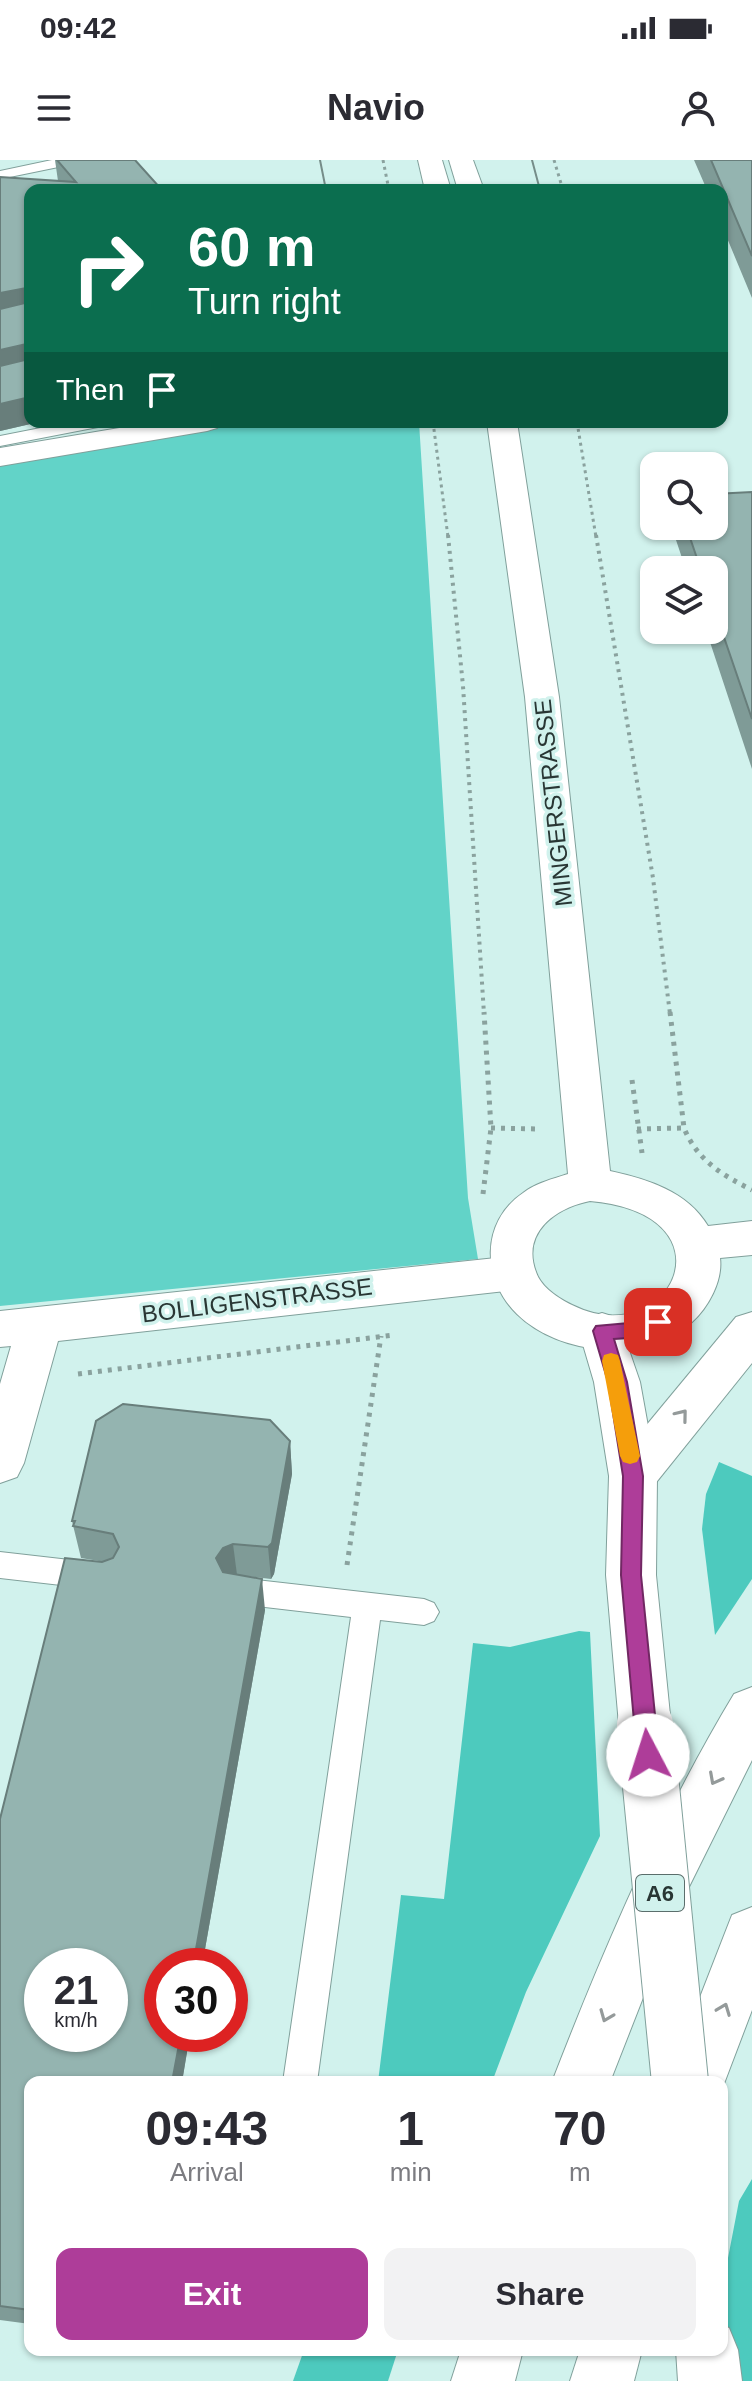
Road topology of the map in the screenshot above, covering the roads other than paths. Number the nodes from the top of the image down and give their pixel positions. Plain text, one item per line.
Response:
1 (73, 160) edge
2 (430, 160) edge
3 (461, 160) edge
4 (35, 169) edge
5 (0, 175) edge
6 (436, 184) edge
7 (469, 184) edge
8 (67, 428) edge
9 (172, 428) edge
10 (503, 428) edge
11 (0, 441) edge
12 (0, 457) edge
13 (590, 1185) junction
14 (752, 1238) edge
15 (695, 1244) junction
16 (514, 1273) junction
17 (20, 1327) edge
18 (752, 1330) edge
19 (602, 1331) junction
20 (0, 1463) edge
21 (633, 1476) junction
22 (0, 1565) edge
23 (108, 1577) edge
24 (238, 1591) edge
25 (354, 1605) junction
26 (424, 1612) dead end
27 (752, 1711) edge
28 (752, 1935) edge
29 (301, 2076) edge
30 (583, 2076) edge
31 (679, 2076) edge
32 (698, 2076) edge
33 (490, 2356) edge
34 (609, 2356) edge
35 (483, 2381) edge
36 (602, 2381) edge

1 - 4 lane
2 - 6 main road
3 - 7 main road
4 - 5 lane
8 - 11 lane
9 - 12 main road
10 - 13 main road, MINGERSTRASSE
13 - 15 main road
13 - 16 main road
14 - 15 main road
15 - 19 main road
16 - 17 main road, BOLLIGENSTRASSE
16 - 19 main road
17 - 20 main road
21 -> 18 main road
19 - 21 main road
21 - 31 main road, bridge
22 - 23 lane
24 - 25 lane
25 - 26 lane
25 - 29 lane
27 -> 30 main road, A6
32 -> 28 main road
33 - 35 main road
34 - 36 main road

